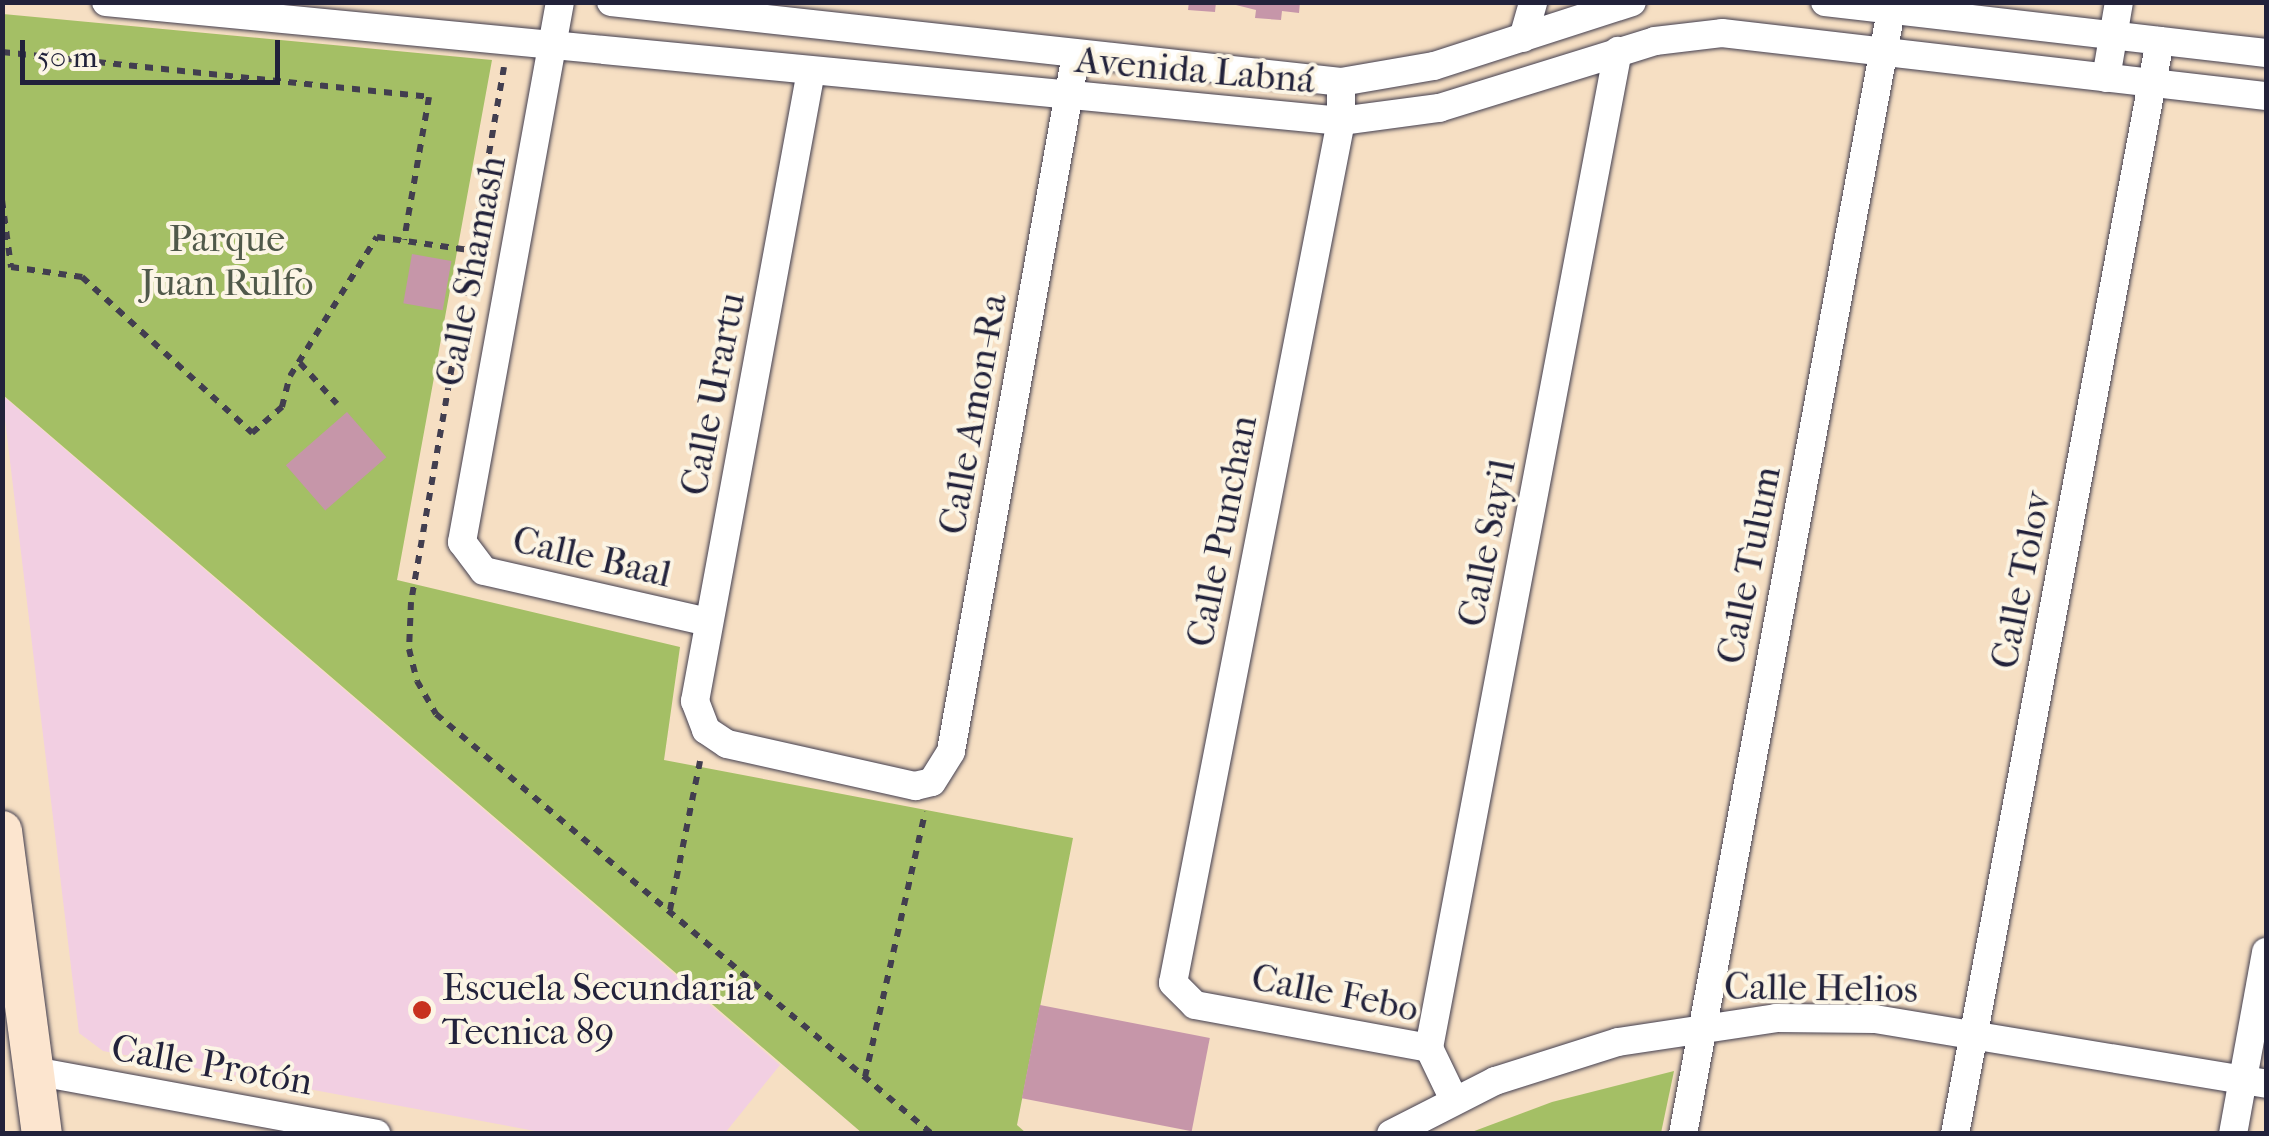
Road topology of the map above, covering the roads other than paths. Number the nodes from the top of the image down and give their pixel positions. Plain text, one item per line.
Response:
1 (106, 2) edge
2 (560, 2) edge
3 (611, 2) edge
4 (1533, 2) edge
5 (1632, 2) edge
6 (2119, 2) edge
7 (1828, 3) edge
8 (678, 6) edge
9 (1891, 10) junction
10 (2113, 35) junction
11 (1523, 38) junction
12 (2160, 41) junction
13 (552, 46) junction
14 (1823, 46) junction
15 (1618, 50) junction
16 (1884, 52) junction
17 (2266, 53) edge
18 (1076, 54) junction
19 (811, 71) junction
20 (2106, 78) junction
21 (1341, 82) junction
22 (2153, 82) junction
23 (1068, 96) junction
24 (2266, 96) edge
25 (1342, 121) junction
26 (467, 554) joint
27 (708, 622) junction
28 (706, 730) joint
29 (2, 831) edge
30 (2266, 952) edge
31 (1176, 992) joint
32 (1701, 1024) junction
33 (1974, 1032) junction
34 (1429, 1048) junction
35 (34, 1071) junction
36 (2255, 1082) edge
37 (1454, 1100) junction
38 (42, 1134) edge
39 (376, 1134) edge
40 (1391, 1134) edge
41 (1682, 1134) edge
42 (1955, 1134) edge
43 (2233, 1134) edge

1 - 13 street, Avenida Labná
2 - 13 street, Calle Shamash
3 - 8 street, Avenida Labná
4 - 11 street
5 - 11 street, Avenida Labná
6 - 10 street
7 - 9 street
7 - 14 street
8 - 18 street, Avenida Labná
9 - 10 street
9 - 16 street, Calle Tulum
10 - 12 street
10 - 20 street
11 - 21 street, Avenida Labná
12 - 17 street
12 - 22 street, Calle Tolov
13 - 19 street, Avenida Labná
13 - 26 street, Calle Shamash
14 - 15 street, Avenida Labná
14 - 16 street, Avenida Labná
15 - 25 street, Avenida Labná
15 - 34 street, Calle Sayil
16 - 20 street, Avenida Labná
16 - 32 street, Calle Tulum
18 - 21 street, Avenida Labná
18 - 23 street, Calle Amon-Ra
19 - 23 street, Avenida Labná
19 - 27 street, Calle Urartu
20 - 22 street, Avenida Labná
21 - 25 street, Calle Punchan
22 - 24 street, Avenida Labná
22 - 33 street, Calle Tolov
23 - 25 street, Avenida Labná
23 - 28 street, Calle Amon-Ra
25 - 31 street, Calle Punchan
26 - 27 street, Calle Baal
27 - 28 street, Calle Urartu
29 - 35 street
30 - 36 street
31 - 34 street, Calle Febo
32 - 33 street, Calle Helios
32 - 37 street, Calle Helios
32 - 41 street, Calle Tulum
33 - 36 street, Calle Helios
33 - 42 street, Calle Tolov
34 - 37 street, Calle Febo
35 - 38 street
35 - 39 street, Calle Protón
36 - 43 street
37 - 40 street, Calle Helios

